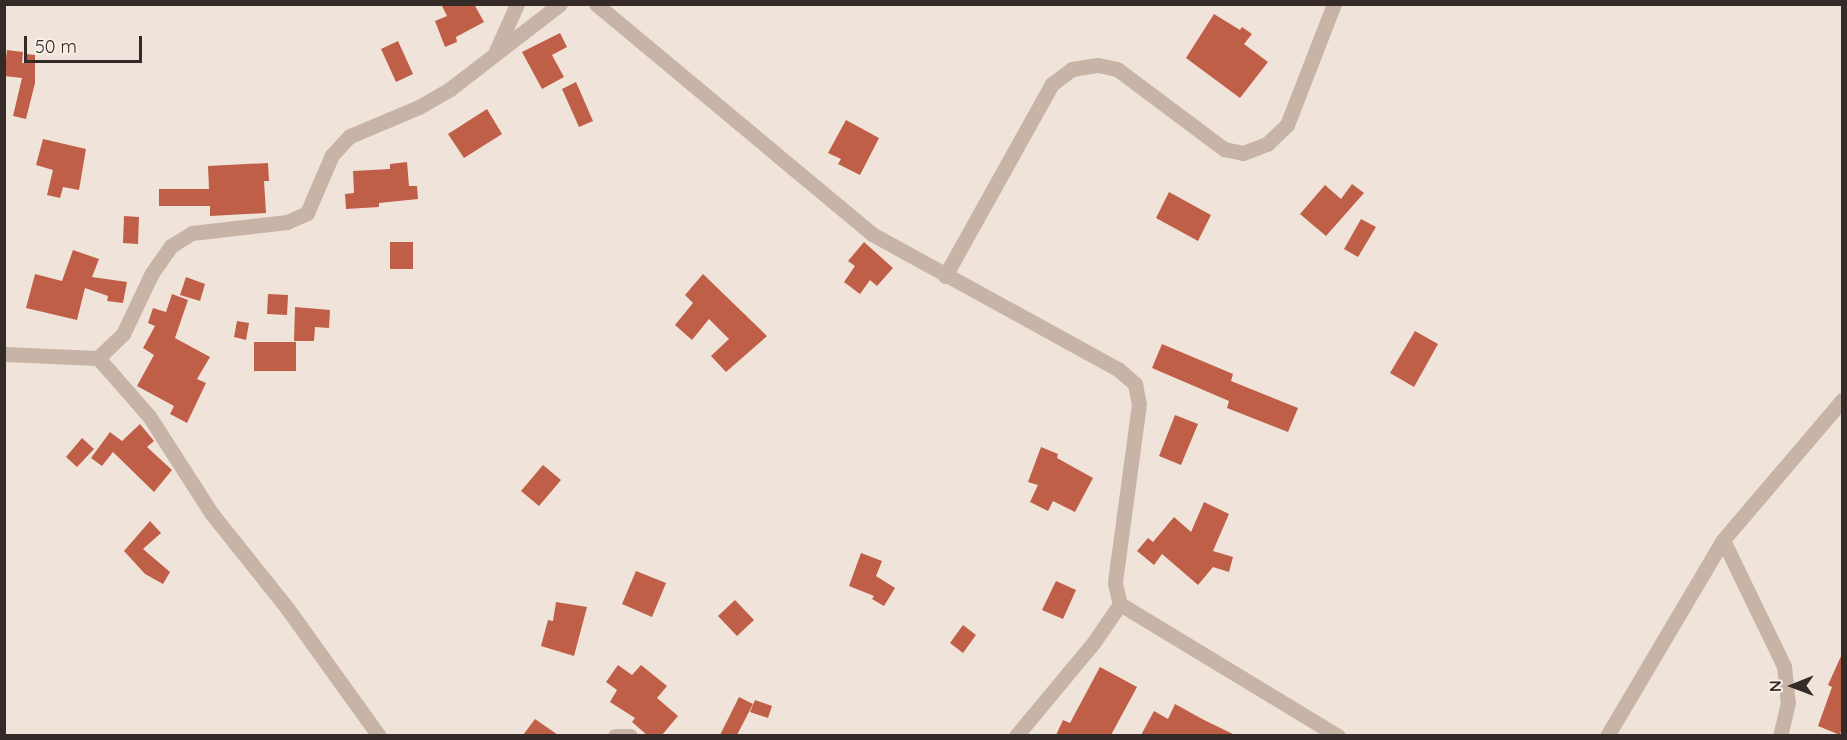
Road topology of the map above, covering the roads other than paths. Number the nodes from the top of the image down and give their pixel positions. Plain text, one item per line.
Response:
1 (517, 4) edge
2 (560, 4) edge
3 (596, 4) edge
4 (1334, 4) edge
5 (495, 54) junction
6 (945, 276) junction
7 (4, 354) edge
8 (98, 358) junction
9 (1842, 400) edge
10 (1723, 540) junction
11 (1120, 604) junction
12 (379, 735) edge
13 (615, 735) edge
14 (630, 735) edge
15 (1016, 735) edge
16 (1338, 735) edge
17 (1607, 735) edge
18 (1780, 735) edge

1 - 5 street
2 - 5 street
3 - 6 street
4 - 6 street
5 - 8 street
6 - 11 street
7 - 8 street
8 - 12 street
9 - 10 street
10 - 17 street
10 - 18 street
11 - 15 street
11 - 16 street
13 - 14 street

